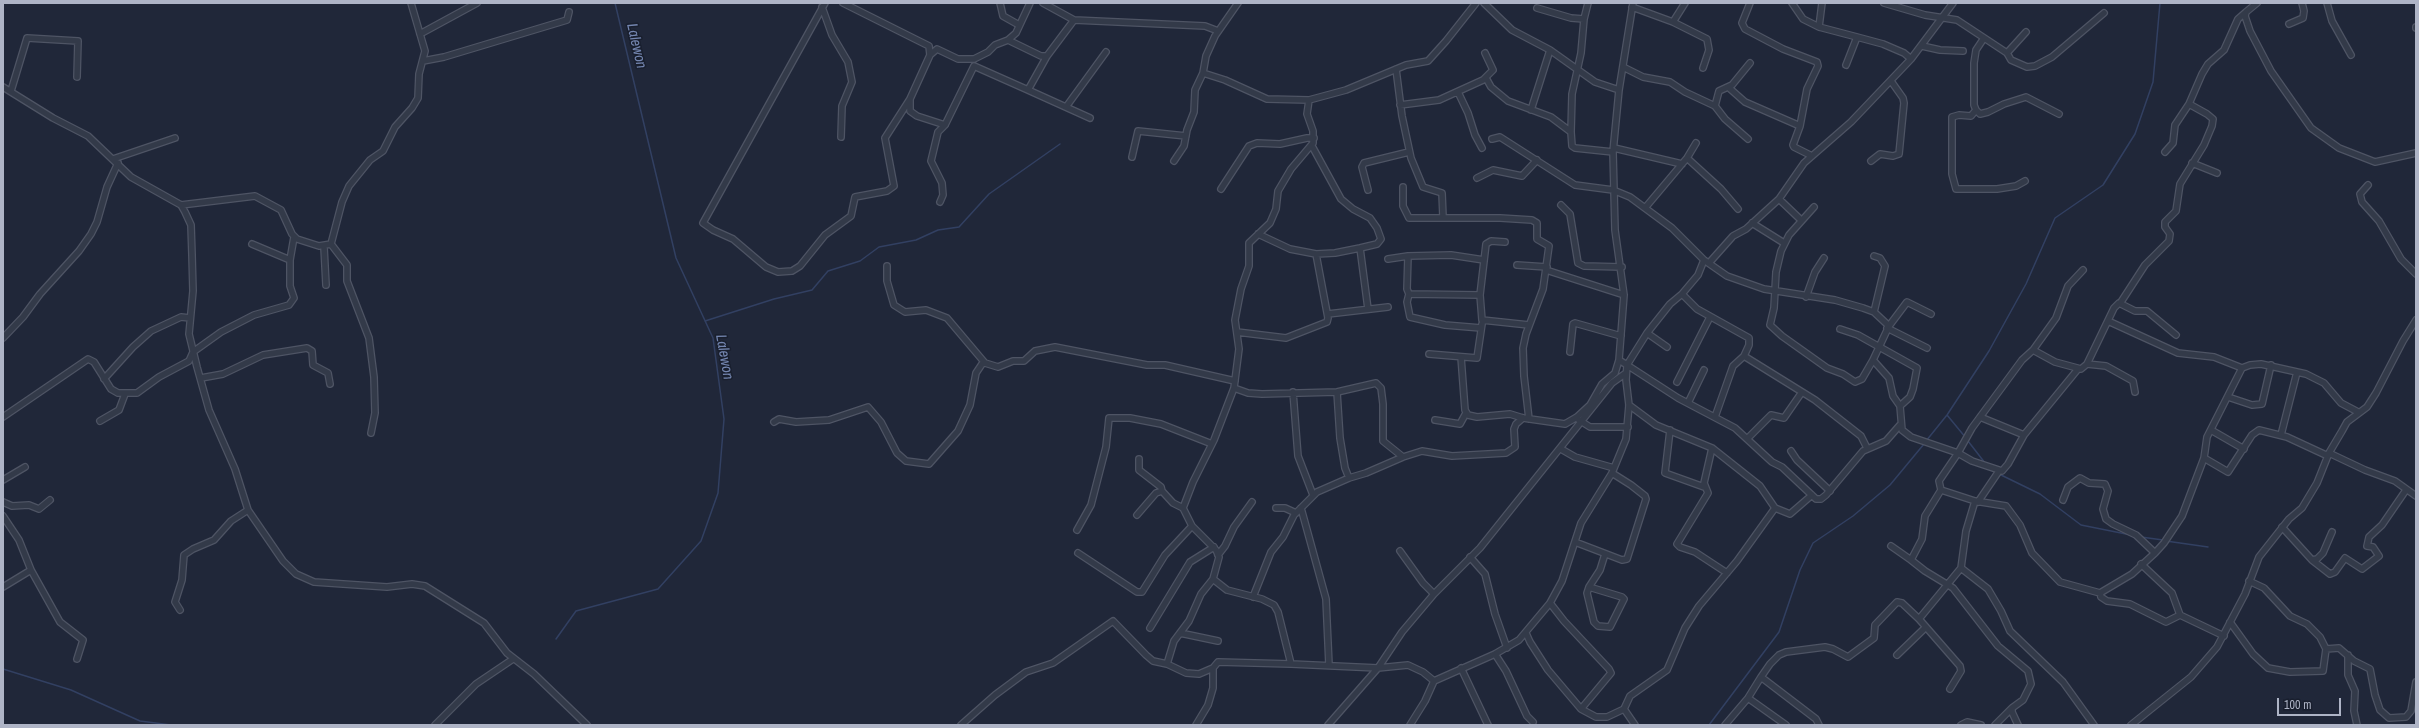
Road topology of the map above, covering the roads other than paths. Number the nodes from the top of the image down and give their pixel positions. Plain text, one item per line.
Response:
1 (411, 3) edge
2 (476, 3) edge
3 (843, 3) edge
4 (1000, 3) edge
5 (1030, 3) edge
6 (1043, 3) edge
7 (1238, 3) edge
8 (1476, 3) edge
9 (1484, 3) edge
10 (1588, 3) edge
11 (1685, 3) edge
12 (1750, 3) edge
13 (1792, 3) edge
14 (1822, 3) edge
15 (1884, 3) edge
16 (1953, 3) edge
17 (2257, 3) edge
18 (2302, 3) edge
19 (2327, 3) edge
20 (824, 5) edge
21 (1633, 5) edge
22 (1537, 8) dead end
23 (569, 12) dead end
24 (2246, 12) junction
25 (2104, 13) dead end
26 (1942, 18) junction
27 (1584, 19) junction
28 (1074, 20) junction
29 (1673, 22) junction
30 (2289, 24) dead end
31 (1019, 25) junction
32 (1819, 27) junction
33 (1218, 31) junction
34 (2026, 32) dead end
35 (420, 34) junction
36 (1856, 37) junction
37 (1984, 38) junction
38 (1008, 40) junction
39 (1922, 46) junction
40 (1550, 50) junction
41 (1963, 51) dead end
42 (1106, 52) dead end
43 (1485, 53) dead end
44 (2007, 53) junction
45 (930, 54) junction
46 (2351, 55) dead end
47 (1047, 56) junction
48 (958, 59) junction
49 (1911, 59) junction
50 (423, 61) junction
51 (1750, 63) dead end
52 (1846, 65) dead end
53 (974, 66) junction
54 (1623, 67) junction
55 (1703, 68) dead end
56 (1396, 69) junction
57 (1578, 69) junction
58 (1203, 73) junction
59 (77, 78) dead end
60 (1486, 78) junction
61 (1891, 81) junction
62 (3, 87) edge
63 (1728, 87) junction
64 (1028, 90) junction
65 (1619, 90) junction
66 (11, 91) junction
67 (1458, 92) junction
68 (910, 99) junction
69 (1309, 100) junction
70 (2189, 104) junction
71 (1400, 105) junction
72 (1715, 106) junction
73 (1066, 107) junction
74 (1531, 110) junction
75 (1976, 110) junction
76 (2059, 114) dead end
77 (1090, 118) dead end
78 (945, 125) junction
79 (1800, 126) junction
80 (1571, 132) junction
81 (1186, 136) junction
82 (842, 137) dead end
83 (175, 138) dead end
84 (1314, 138) junction
85 (1748, 139) dead end
86 (1492, 140) dead end
87 (1696, 143) dead end
88 (1312, 146) junction
89 (1482, 148) dead end
90 (1614, 150) junction
91 (1409, 152) junction
92 (2165, 152) dead end
93 (2416, 153) edge
94 (1812, 156) junction
95 (1132, 157) dead end
96 (1687, 158) junction
97 (113, 159) junction
98 (1537, 160) junction
99 (1174, 161) dead end
100 (1871, 161) dead end
101 (118, 163) junction
102 (2192, 163) junction
103 (1682, 164) junction
104 (2217, 173) dead end
105 (1477, 178) dead end
106 (2024, 181) dead end
107 (2368, 185) dead end
108 (1403, 187) dead end
109 (1221, 189) dead end
110 (1368, 190) dead end
111 (1613, 190) junction
112 (1779, 199) junction
113 (940, 202) dead end
114 (180, 205) junction
115 (1561, 205) dead end
116 (1814, 206) dead end
117 (1646, 208) junction
118 (1738, 209) dead end
119 (1443, 217) junction
120 (1802, 220) junction
121 (1752, 223) junction
122 (1258, 234) junction
123 (294, 237) junction
124 (1505, 242) dead end
125 (252, 244) dead end
126 (332, 244) junction
127 (1784, 244) junction
128 (324, 247) junction
129 (1360, 248) junction
130 (1316, 254) junction
131 (1408, 256) junction
132 (1874, 256) dead end
133 (1824, 258) dead end
134 (1388, 259) dead end
135 (290, 260) junction
136 (1484, 260) junction
137 (1706, 262) junction
138 (1516, 265) dead end
139 (887, 266) dead end
140 (1622, 267) junction
141 (1547, 268) junction
142 (2083, 270) dead end
143 (2416, 274) edge
144 (326, 285) dead end
145 (1775, 291) junction
146 (1410, 294) junction
147 (1682, 294) junction
148 (1480, 295) junction
149 (1624, 295) junction
150 (1806, 297) junction
151 (2121, 302) junction
152 (1388, 307) dead end
153 (1368, 309) junction
154 (1874, 312) junction
155 (1328, 314) junction
156 (1931, 314) dead end
157 (1710, 317) junction
158 (190, 318) junction
159 (1482, 320) junction
160 (2416, 320) edge
161 (2108, 321) junction
162 (1529, 325) junction
163 (1888, 327) junction
164 (1481, 328) junction
165 (1840, 329) dead end
166 (1237, 332) junction
167 (1647, 333) junction
168 (2176, 335) dead end
169 (1621, 336) junction
170 (3, 338) edge
171 (1667, 347) dead end
172 (1878, 347) junction
173 (1927, 348) dead end
174 (2033, 350) junction
175 (193, 352) junction
176 (1570, 352) dead end
177 (1428, 354) dead end
178 (1744, 356) junction
179 (1461, 357) junction
180 (1619, 360) junction
181 (1873, 360) junction
182 (985, 363) junction
183 (2086, 364) junction
184 (1627, 365) junction
185 (2271, 365) junction
186 (2242, 368) junction
187 (2078, 369) junction
188 (1704, 370) dead end
189 (1626, 372) junction
190 (2297, 372) junction
191 (201, 378) junction
192 (104, 379) junction
193 (1235, 381) junction
194 (1677, 382) dead end
195 (330, 384) dead end
196 (1234, 388) junction
197 (1292, 392) junction
198 (1337, 392) junction
199 (1802, 392) junction
200 (2135, 392) dead end
201 (125, 394) junction
202 (2228, 397) junction
203 (1688, 403) junction
204 (1629, 405) junction
205 (1900, 406) junction
206 (2358, 412) junction
207 (1466, 413) junction
208 (3, 417) edge
209 (1577, 417) junction
210 (1716, 417) junction
211 (1980, 417) junction
212 (1526, 419) junction
213 (1435, 420) dead end
214 (100, 421) dead end
215 (774, 422) dead end
216 (1581, 423) junction
217 (1565, 424) junction
218 (1900, 425) junction
219 (1628, 427) junction
220 (1670, 430) junction
221 (2210, 430) junction
222 (371, 433) dead end
223 (2024, 435) junction
224 (2281, 435) junction
225 (1571, 436) junction
226 (1748, 438) junction
227 (1212, 444) junction
228 (1712, 448) junction
229 (1867, 448) junction
230 (1561, 449) junction
231 (2244, 449) junction
232 (1792, 451) dead end
233 (1958, 453) junction
234 (2329, 454) junction
235 (1403, 456) junction
236 (2204, 458) junction
237 (1139, 459) dead end
238 (25, 467) dead end
239 (1613, 470) junction
240 (1999, 471) junction
241 (1350, 478) junction
242 (3, 480) edge
243 (1704, 487) junction
244 (1941, 490) junction
245 (2406, 490) junction
246 (1162, 491) junction
247 (1830, 491) junction
248 (1313, 495) junction
249 (1812, 495) junction
250 (2416, 496) edge
251 (50, 500) dead end
252 (2063, 500) dead end
253 (3, 502) edge
254 (1252, 502) dead end
255 (1976, 502) junction
256 (1183, 508) junction
257 (1276, 508) dead end
258 (1775, 508) junction
259 (248, 510) junction
260 (1298, 510) junction
261 (3, 516) edge
262 (1137, 516) dead end
263 (1192, 526) junction
264 (2282, 528) junction
265 (1077, 530) dead end
266 (2332, 532) dead end
267 (1575, 542) junction
268 (1891, 546) dead end
269 (1214, 547) junction
270 (1400, 551) dead end
271 (2155, 552) junction
272 (1078, 553) dead end
273 (1605, 554) junction
274 (1218, 555) junction
275 (1470, 557) junction
276 (1911, 560) junction
277 (2312, 560) junction
278 (2141, 564) junction
279 (1961, 568) junction
280 (31, 570) junction
281 (1726, 573) junction
282 (1213, 579) junction
283 (2250, 581) junction
284 (1948, 584) junction
285 (3, 587) edge
286 (1589, 587) junction
287 (2100, 593) junction
288 (1434, 594) junction
289 (1253, 597) junction
290 (1550, 603) junction
291 (180, 610) dead end
292 (2180, 615) junction
293 (1919, 619) junction
294 (2230, 622) junction
295 (1926, 627) junction
296 (1150, 628) dead end
297 (1526, 632) junction
298 (1180, 633) junction
299 (2224, 636) junction
300 (1218, 640) dead end
301 (1507, 648) junction
302 (2326, 649) junction
303 (1495, 654) junction
304 (1897, 655) dead end
305 (2348, 655) junction
306 (77, 659) dead end
307 (513, 659) junction
308 (1167, 664) junction
309 (1291, 664) junction
310 (1329, 665) junction
311 (1213, 668) junction
312 (1378, 668) junction
313 (1462, 668) junction
314 (1761, 677) junction
315 (1434, 681) junction
316 (2416, 682) edge
317 (1950, 689) dead end
318 (1748, 698) junction
319 (2012, 708) junction
320 (1581, 709) junction
321 (1624, 709) junction
322 (1816, 719) junction
323 (1533, 722) dead end
324 (435, 725) edge
325 (587, 725) edge
326 (961, 725) edge
327 (1196, 725) edge
328 (1328, 725) edge
329 (1410, 725) edge
330 (1488, 725) edge
331 (1635, 725) edge
332 (1725, 725) edge
333 (1786, 725) edge
334 (1811, 725) edge
335 (1819, 725) edge
336 (1960, 725) edge
337 (1981, 725) edge
338 (1995, 725) edge
339 (2018, 725) edge
340 (2094, 725) edge
341 (2130, 725) edge
342 (2357, 725) edge

1 - 35 street
2 - 35 street
3 - 45 street
4 - 31 street
5 - 31 street
6 - 28 street
7 - 33 street
8 - 56 street
9 - 40 street
10 - 27 street
11 - 29 street
12 - 79 street
13 - 32 street
14 - 32 street
15 - 26 street
16 - 26 street
17 - 24 street
18 - 30 street
19 - 46 street
20 - 68 street
20 - 82 street
21 - 29 street
21 - 54 street
22 - 27 street
23 - 50 street
24 - 70 street
24 - 93 street
25 - 44 street
26 - 37 street
26 - 39 street
27 - 57 street
28 - 33 street
28 - 47 street
29 - 55 street
31 - 38 street
32 - 36 street
33 - 58 street
34 - 44 street
35 - 50 street
36 - 49 street
36 - 52 street
37 - 44 street
37 - 75 street
38 - 47 street
38 - 48 street
39 - 41 street
39 - 49 street
40 - 57 street
40 - 74 street
42 - 73 street
43 - 60 street
45 - 48 street
45 - 68 street
47 - 64 street
48 - 53 street
49 - 61 street
50 - 126 street
51 - 63 street
53 - 64 street
53 - 78 street
54 - 65 street
54 - 72 street
56 - 69 street
56 - 71 street
57 - 65 street
57 - 80 street
58 - 69 street
58 - 81 street
59 - 66 street
60 - 67 street
60 - 74 street
61 - 94 street
61 - 100 street
62 - 66 street
63 - 72 street
63 - 79 street
64 - 73 street
65 - 90 street
66 - 97 street
67 - 71 street
67 - 89 street
68 - 78 street
69 - 84 street
70 - 92 street
70 - 102 street
71 - 91 street
72 - 85 street
73 - 77 street
74 - 80 street
75 - 76 street
75 - 106 street
78 - 113 street
79 - 94 street
80 - 90 street
81 - 95 street
81 - 99 street
83 - 97 street
84 - 88 street
84 - 109 street
86 - 98 street
87 - 96 street
88 - 122 street
88 - 129 street
90 - 103 street
90 - 111 street
91 - 110 street
91 - 119 street
94 - 112 street
96 - 103 street
96 - 118 street
97 - 101 street
98 - 105 street
98 - 111 street
101 - 114 street
101 - 170 street
102 - 104 street
102 - 151 street
103 - 117 street
107 - 143 street
108 - 119 street
111 - 117 street
111 - 140 street
112 - 120 street
112 - 121 street
114 - 123 street
114 - 158 street
115 - 140 street
116 - 120 street
117 - 137 street
119 - 141 street
120 - 127 street
121 - 127 street
121 - 137 street
122 - 130 street
122 - 166 street
123 - 128 street
123 - 135 street
124 - 136 street
125 - 135 street
126 - 128 street
126 - 222 street
127 - 145 street
128 - 144 street
129 - 130 street
129 - 153 street
130 - 155 street
131 - 134 street
131 - 136 street
131 - 146 street
132 - 154 street
133 - 150 street
135 - 175 street
136 - 148 street
137 - 145 street
137 - 147 street
138 - 141 street
139 - 182 street
140 - 149 street
141 - 149 street
141 - 162 street
142 - 174 street
145 - 150 street
145 - 181 street
146 - 148 street
146 - 164 street
147 - 157 street
147 - 167 street
148 - 159 street
149 - 169 street
150 - 154 street
151 - 161 street
151 - 168 street
152 - 153 street
153 - 155 street
154 - 163 street
155 - 166 street
156 - 163 street
157 - 178 street
157 - 194 street
158 - 175 street
158 - 192 street
159 - 162 street
159 - 164 street
160 - 206 street
161 - 183 street
161 - 186 street
162 - 212 street
163 - 172 street
163 - 173 street
164 - 179 street
165 - 172 street
166 - 193 street
167 - 171 street
167 - 184 street
169 - 176 street
169 - 180 street
172 - 181 street
172 - 205 street
174 - 187 street
174 - 211 street
175 - 191 street
175 - 201 street
177 - 179 street
178 - 199 street
178 - 210 street
179 - 207 street
180 - 184 street
180 - 209 street
181 - 205 street
182 - 193 street
182 - 215 street
183 - 187 street
183 - 200 street
184 - 189 street
184 - 203 street
185 - 186 street
185 - 190 street
185 - 202 street
186 - 202 street
187 - 223 street
188 - 203 street
189 - 204 street
189 - 216 street
190 - 206 street
190 - 224 street
191 - 195 street
191 - 259 street
192 - 201 street
192 - 208 street
193 - 196 street
196 - 197 street
196 - 227 street
197 - 198 street
197 - 248 street
198 - 235 street
198 - 241 street
199 - 226 street
199 - 229 street
201 - 214 street
202 - 221 street
203 - 210 street
204 - 219 street
204 - 220 street
205 - 218 street
206 - 234 street
207 - 212 street
207 - 213 street
209 - 216 street
209 - 217 street
210 - 226 street
211 - 223 street
211 - 233 street
212 - 217 street
212 - 235 street
216 - 219 street
216 - 225 street
217 - 225 street
218 - 229 street
218 - 233 street
219 - 239 street
220 - 228 street
220 - 243 street
221 - 231 street
221 - 236 street
223 - 240 street
224 - 231 street
224 - 234 street
225 - 230 street
226 - 249 street
227 - 256 street
227 - 265 street
228 - 243 street
228 - 258 street
229 - 247 street
230 - 239 street
230 - 275 street
231 - 236 street
232 - 247 street
233 - 240 street
233 - 244 street
234 - 245 street
234 - 264 street
235 - 241 street
236 - 271 street
237 - 246 street
238 - 242 street
239 - 267 street
239 - 273 street
240 - 255 street
241 - 248 street
243 - 281 street
244 - 255 street
244 - 276 street
245 - 250 street
245 - 277 street
246 - 256 street
246 - 262 street
247 - 249 street
248 - 260 street
249 - 258 street
251 - 253 street
252 - 271 street
254 - 274 street
255 - 279 street
255 - 287 street
256 - 263 street
257 - 260 street
258 - 281 street
259 - 291 street
259 - 307 street
260 - 289 street
260 - 310 street
261 - 280 street
263 - 269 street
263 - 272 street
264 - 277 street
264 - 283 street
266 - 277 street
267 - 273 street
267 - 290 street
268 - 276 street
269 - 274 street
269 - 296 street
270 - 288 street
271 - 278 street
273 - 286 street
274 - 282 street
275 - 288 street
275 - 301 street
276 - 284 street
278 - 287 street
278 - 292 street
279 - 284 street
279 - 340 street
280 - 285 street
280 - 306 street
281 - 321 street
282 - 289 street
282 - 298 street
283 - 294 street
283 - 302 street
284 - 293 street
284 - 319 street
286 - 286 street
287 - 292 street
288 - 312 street
289 - 309 street
290 - 297 street
290 - 320 street
292 - 299 street
293 - 295 street
293 - 314 street
294 - 299 street
294 - 302 street
295 - 304 street
295 - 317 street
297 - 301 street
297 - 320 street
298 - 300 street
298 - 308 street
299 - 341 street
301 - 303 street
302 - 305 street
303 - 313 street
303 - 323 street
305 - 316 street
305 - 342 street
307 - 324 street
307 - 325 street
308 - 311 street
308 - 326 street
309 - 310 street
309 - 311 street
310 - 312 street
311 - 327 street
312 - 315 street
312 - 328 street
313 - 315 street
313 - 330 street
314 - 318 street
314 - 322 street
315 - 329 street
318 - 332 street
318 - 333 street
319 - 338 street
319 - 339 street
320 - 321 street
321 - 331 street
322 - 334 street
322 - 335 street
336 - 337 street

